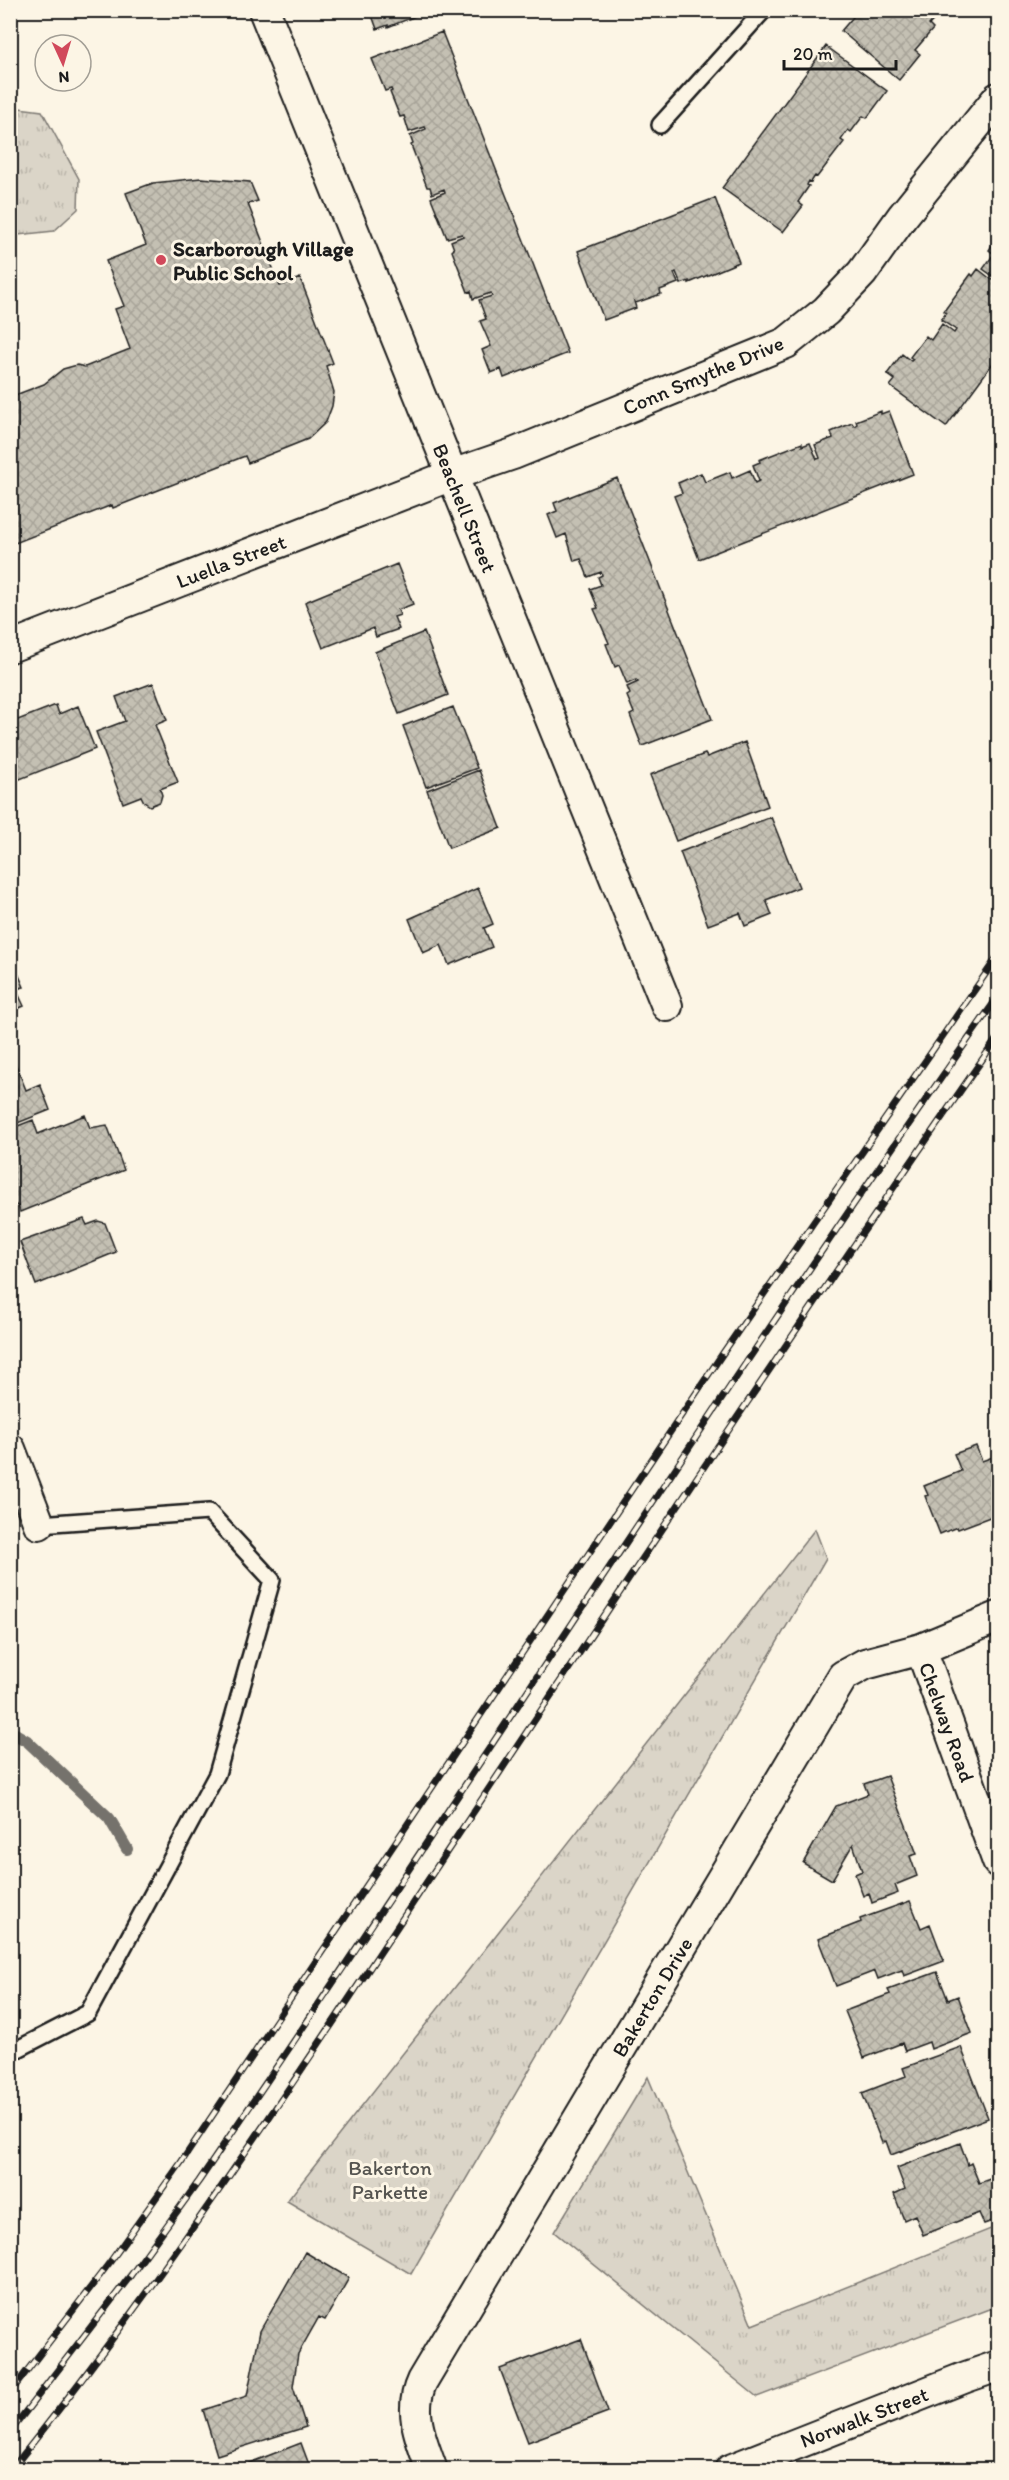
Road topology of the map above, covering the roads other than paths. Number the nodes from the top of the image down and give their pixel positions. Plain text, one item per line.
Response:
1 (264, 10) edge
2 (764, 10) edge
3 (999, 98) edge
4 (660, 125) dead end
5 (452, 475) junction
6 (10, 648) edge
7 (667, 1006) dead end
8 (10, 1449) edge
9 (39, 1524) joint
10 (999, 1617) edge
11 (921, 1649) junction
12 (999, 1862) edge
13 (10, 2053) edge
14 (999, 2366) edge
15 (432, 2469) edge
16 (730, 2469) edge

1 - 5 street, Beachell Street
2 - 4 lane
3 - 5 street, Conn Smythe Drive
5 - 6 street, Luella Street
5 - 7 street, Beachell Street
8 - 9 street
9 - 13 lane
10 - 11 street, Bakerton Drive
11 - 12 street, Chelway Road
11 - 15 street, Bakerton Drive
14 - 16 street, Norwalk Street

